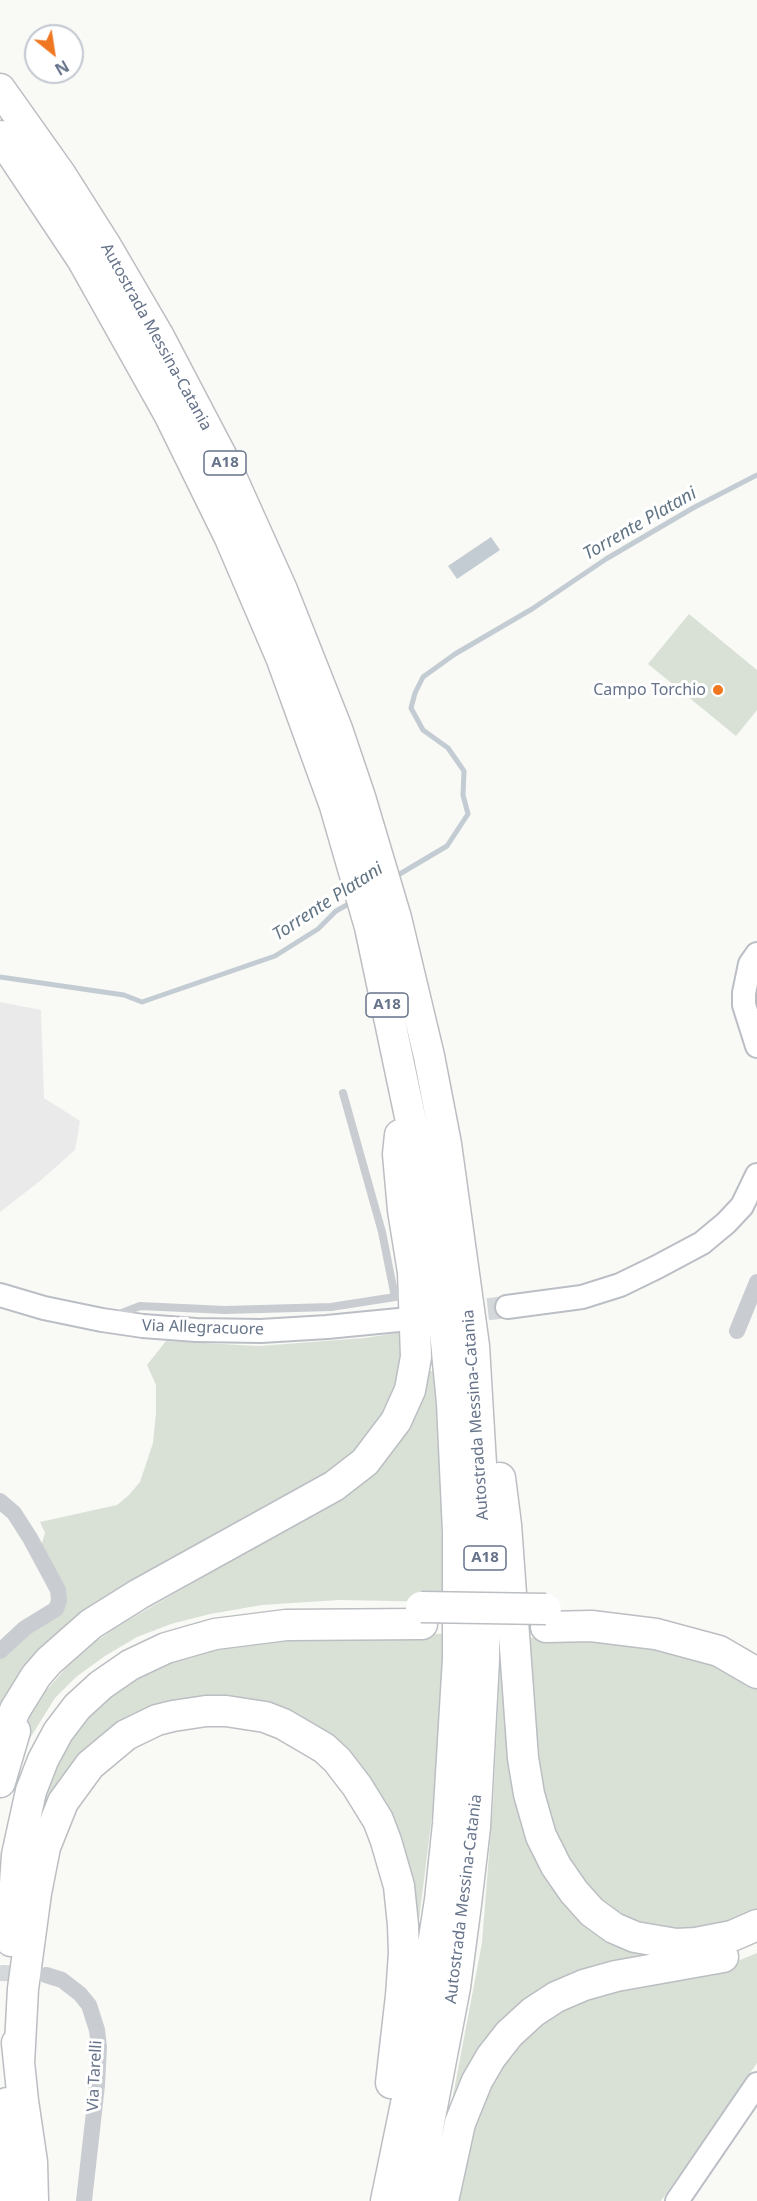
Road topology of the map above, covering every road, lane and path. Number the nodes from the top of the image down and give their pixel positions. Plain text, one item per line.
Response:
1 (0, 89) edge
2 (0, 136) edge
3 (369, 875) junction
4 (383, 922) junction
5 (757, 954) edge
6 (757, 1037) edge
7 (404, 1084) junction
8 (343, 1093) dead end
9 (401, 1173) junction
10 (757, 1175) edge
11 (455, 1202) junction
12 (757, 1282) edge
13 (0, 1295) edge
14 (507, 1307) tunnel mouth
15 (409, 1319) dead end
16 (102, 1320) junction
17 (737, 1331) dead end
18 (0, 1501) edge
19 (422, 1616) junction
20 (546, 1618) junction
21 (0, 1651) edge
22 (757, 1652) edge
23 (757, 1673) edge
24 (0, 1748) edge
25 (0, 1782) edge
26 (0, 1872) edge
27 (757, 1925) edge
28 (757, 1945) edge
29 (46, 1975) tunnel mouth
30 (10, 2060) edge
31 (757, 2084) edge
32 (23, 2102) junction
33 (8, 2201) edge
34 (20, 2201) edge
35 (33, 2201) edge
36 (49, 2201) edge
37 (84, 2201) edge
38 (370, 2201) edge
39 (386, 2201) edge
40 (414, 2201) edge
41 (443, 2201) edge
42 (677, 2201) edge

1 - 3 highway, Autostrada Messina-Catania / A18
2 - 3 highway, Autostrada Messina-Catania / A18
3 - 4 highway, A18
4 - 7 highway, Autostrada Messina-Catania / A18
4 - 11 highway, Autostrada Messina-Catania / A18
5 - 6 street
7 - 9 highway
7 - 39 highway, Autostrada Messina-Catania / A18
8 - 16 lane
9 - 24 highway
9 - 25 highway
10 - 14 street
11 - 27 highway
11 - 40 highway, Autostrada Messina-Catania / A18
12 - 17 street
13 - 16 street, Via Allegracuore
15 - 16 street, Via Allegracuore
18 - 21 street
19 - 20 highway, bridge
19 - 26 highway
19 - 30 highway
20 - 22 highway
20 - 23 highway
28 - 41 highway
29 - 37 street, Via Tarelli
30 - 32 highway
30 - 33 highway
30 - 38 highway
31 - 42 street
32 - 34 highway
32 - 35 highway
32 - 36 highway

